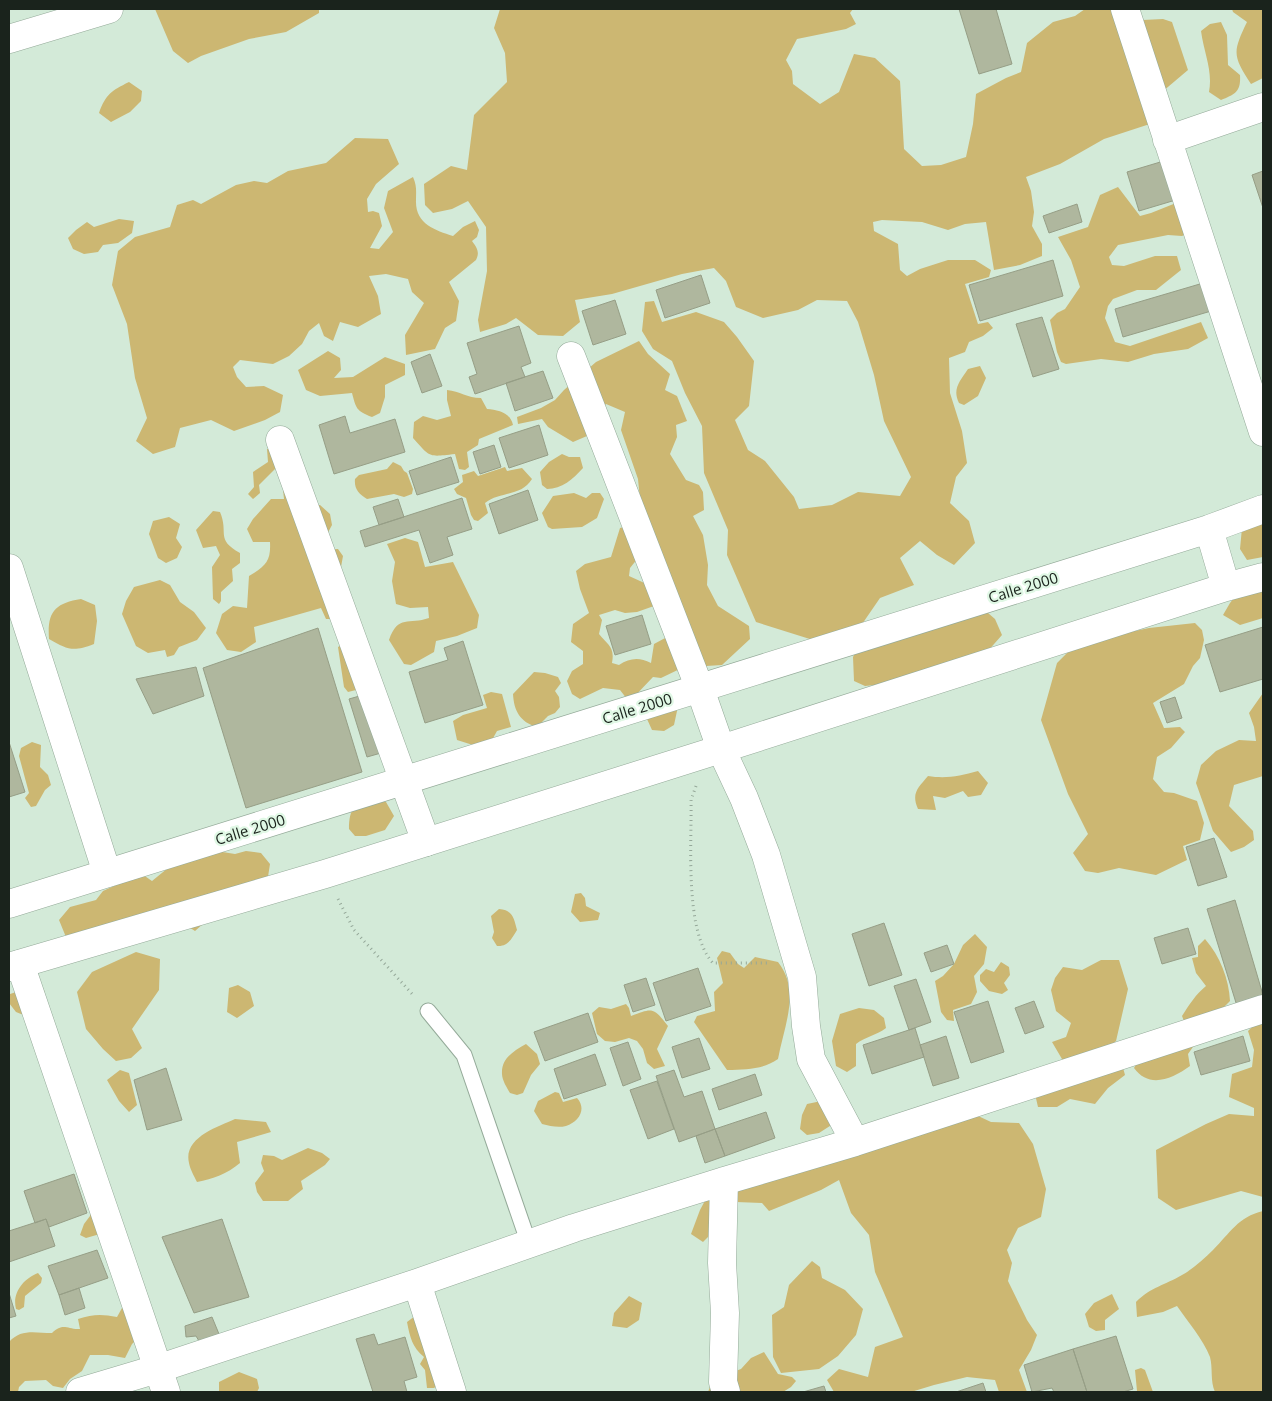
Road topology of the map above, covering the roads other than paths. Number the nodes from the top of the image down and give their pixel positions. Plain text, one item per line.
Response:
1 (109, 9) edge
2 (1125, 9) edge
3 (9, 39) edge
4 (1263, 107) edge
5 (1167, 140) junction
6 (571, 356) dead end
7 (1263, 432) edge
8 (280, 440) dead end
9 (1263, 510) edge
10 (1209, 528) junction
11 (9, 568) edge
12 (1263, 577) edge
13 (1226, 587) junction
14 (700, 689) junction
15 (714, 751) junction
16 (403, 780) junction
17 (426, 842) junction
18 (107, 873) junction
19 (9, 904) edge
20 (14, 965) edge
21 (1263, 1009) edge
22 (428, 1011) road end
23 (855, 1142) junction
24 (724, 1181) junction
25 (528, 1244) junction
26 (417, 1284) junction
27 (162, 1381) edge
28 (80, 1392) edge
29 (452, 1392) edge
30 (726, 1392) edge

1 - 3 street
2 - 5 street
4 - 5 street
5 - 7 street
6 - 14 street
8 - 16 street
9 - 10 street, Calle 2000
10 - 13 street
10 - 14 street, Calle 2000
11 - 18 street
12 - 13 street
13 - 15 street
14 - 15 street
14 - 16 street, Calle 2000
15 - 17 street
15 - 23 street
16 - 17 street
16 - 18 street, Calle 2000
17 - 20 street
18 - 19 street, Calle 2000
20 - 27 street
21 - 23 street
22 - 25 lane
23 - 24 street
24 - 25 street
24 - 30 street
25 - 26 street
26 - 27 street
26 - 29 street
27 - 28 street

